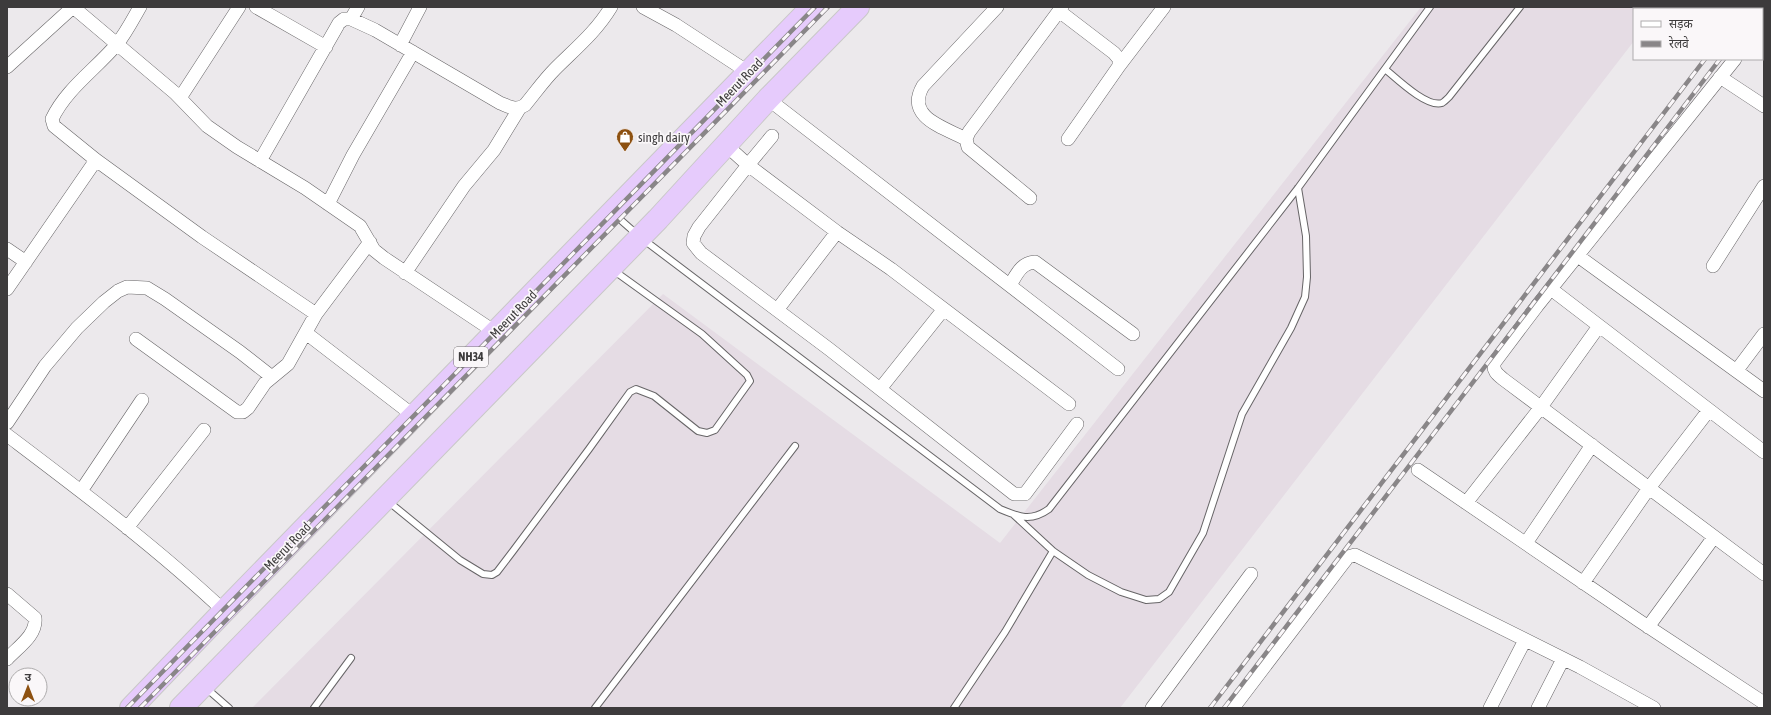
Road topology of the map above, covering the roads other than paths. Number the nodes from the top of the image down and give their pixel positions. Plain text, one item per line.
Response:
1 (73, 7) edge
2 (140, 7) edge
3 (239, 7) edge
4 (256, 7) edge
5 (358, 7) edge
6 (420, 7) edge
7 (611, 7) edge
8 (643, 7) edge
9 (812, 7) edge
10 (858, 7) edge
11 (997, 7) edge
12 (1164, 7) edge
13 (1430, 7) edge
14 (1520, 7) edge
15 (1060, 9) edge
16 (351, 19) junction
17 (117, 43) junction
18 (400, 45) junction
19 (326, 47) junction
20 (413, 52) junction
21 (1734, 60) edge
22 (1119, 66) junction
23 (7, 67) edge
24 (1385, 69) junction
25 (748, 72) junction
26 (1720, 77) junction
27 (180, 98) junction
28 (768, 99) junction
29 (1764, 106) edge
30 (519, 109) junction
31 (772, 136) dead end
32 (966, 139) junction
33 (1068, 139) dead end
34 (726, 145) junction
35 (96, 160) junction
36 (260, 161) junction
37 (748, 165) junction
38 (1764, 186) edge
39 (1298, 188) junction
40 (1030, 198) dead end
41 (328, 204) junction
42 (612, 212) junction
43 (837, 232) junction
44 (640, 237) junction
45 (370, 242) junction
46 (7, 249) edge
47 (1578, 256) junction
48 (26, 262) junction
49 (1713, 266) dead end
50 (610, 268) junction
51 (405, 272) junction
52 (1010, 285) junction
53 (7, 289) edge
54 (1551, 289) junction
55 (777, 310) junction
56 (943, 310) junction
57 (316, 314) junction
58 (1599, 326) junction
59 (496, 332) junction
60 (306, 333) junction
61 (1133, 334) dead end
62 (1764, 334) edge
63 (136, 339) dead end
64 (1118, 369) dead end
65 (1737, 370) junction
66 (272, 377) junction
67 (880, 389) junction
68 (1764, 391) edge
69 (142, 400) dead end
70 (1069, 404) dead end
71 (1541, 407) junction
72 (1709, 410) junction
73 (414, 416) junction
74 (7, 423) edge
75 (1077, 424) dead end
76 (204, 430) dead end
77 (7, 435) edge
78 (1592, 445) junction
79 (795, 446) dead end
80 (1764, 452) edge
81 (1418, 470) dead end
82 (1649, 488) junction
83 (80, 491) junction
84 (385, 499) junction
85 (1466, 503) junction
86 (1014, 515) junction
87 (127, 528) junction
88 (1714, 536) junction
89 (1526, 543) junction
90 (1053, 552) junction
91 (1251, 574) dead end
92 (1764, 574) edge
93 (1583, 583) junction
94 (7, 594) edge
95 (224, 611) junction
96 (1648, 627) junction
97 (1525, 640) junction
98 (351, 658) dead end
99 (7, 659) edge
100 (1563, 659) junction
101 (203, 685) junction
102 (1764, 703) edge
103 (132, 708) edge
104 (181, 708) edge
105 (229, 708) edge
106 (314, 708) edge
107 (595, 708) edge
108 (954, 708) edge
109 (1152, 708) edge
110 (1233, 708) edge
111 (1490, 708) edge
112 (1538, 708) edge
113 (1654, 708) edge

1 - 17 street
1 - 23 street
2 - 17 street
3 - 27 street
4 - 19 street
5 - 16 street
6 - 18 street
7 - 30 street
8 - 25 street
9 - 25 highway, Meerut Road / NH34
10 - 28 highway, NH34
11 - 32 street
12 - 22 street
13 - 24 lane
14 - 24 lane
15 - 22 street
15 - 32 street
16 - 18 street
16 - 19 street
17 - 27 street
17 - 35 street
18 - 20 street
19 - 36 street
20 - 30 street
20 - 41 street
21 - 26 street
22 - 33 street
24 - 39 lane
25 - 42 highway, Meerut Road / NH34
26 - 29 street
26 - 47 street
27 - 36 street
28 - 34 highway, NH34
28 - 52 street
30 - 51 street
31 - 37 street
32 - 40 street
34 - 37 street
34 - 44 highway, NH34
35 - 48 street
35 - 57 street
36 - 41 street
37 - 43 street
37 - 55 street
38 - 49 street
39 - 86 lane
39 - 90 lane
41 - 45 street
42 - 44 lane
42 - 59 highway, Meerut Road / NH34
43 - 55 street
43 - 56 street
44 - 50 highway, NH34
44 - 86 lane
45 - 51 street
45 - 57 street
46 - 48 street
47 - 54 street
47 - 65 street
48 - 53 street
50 - 84 highway, NH34
50 - 84 lane
51 - 59 street
52 - 61 street
52 - 64 street
54 - 58 street
54 - 71 street
55 - 67 street
56 - 67 street
56 - 70 street
57 - 60 street
58 - 71 street
58 - 72 street
59 - 73 highway, Meerut Road / NH34
60 - 66 street
60 - 73 street
62 - 65 street
63 - 66 street
65 - 68 street
66 - 74 street
67 - 75 street
69 - 83 street
71 - 78 street
71 - 85 street
72 - 80 street
72 - 82 street
73 - 95 highway, Meerut Road / NH34
76 - 87 street
77 - 83 street
78 - 82 street
78 - 89 street
79 - 107 lane
81 - 85 street
82 - 88 street
82 - 93 street
83 - 87 street
84 - 101 highway, NH34
85 - 89 street
86 - 90 lane
87 - 95 street
88 - 92 street
88 - 96 street
89 - 93 street
90 - 108 lane
91 - 109 street
93 - 96 street
94 - 99 street
95 - 103 highway, Meerut Road / NH34
96 - 102 street
97 - 100 street
97 - 110 street
97 - 111 street
98 - 106 lane
100 - 112 street
100 - 113 street
101 - 104 highway, NH34
101 - 105 lane

